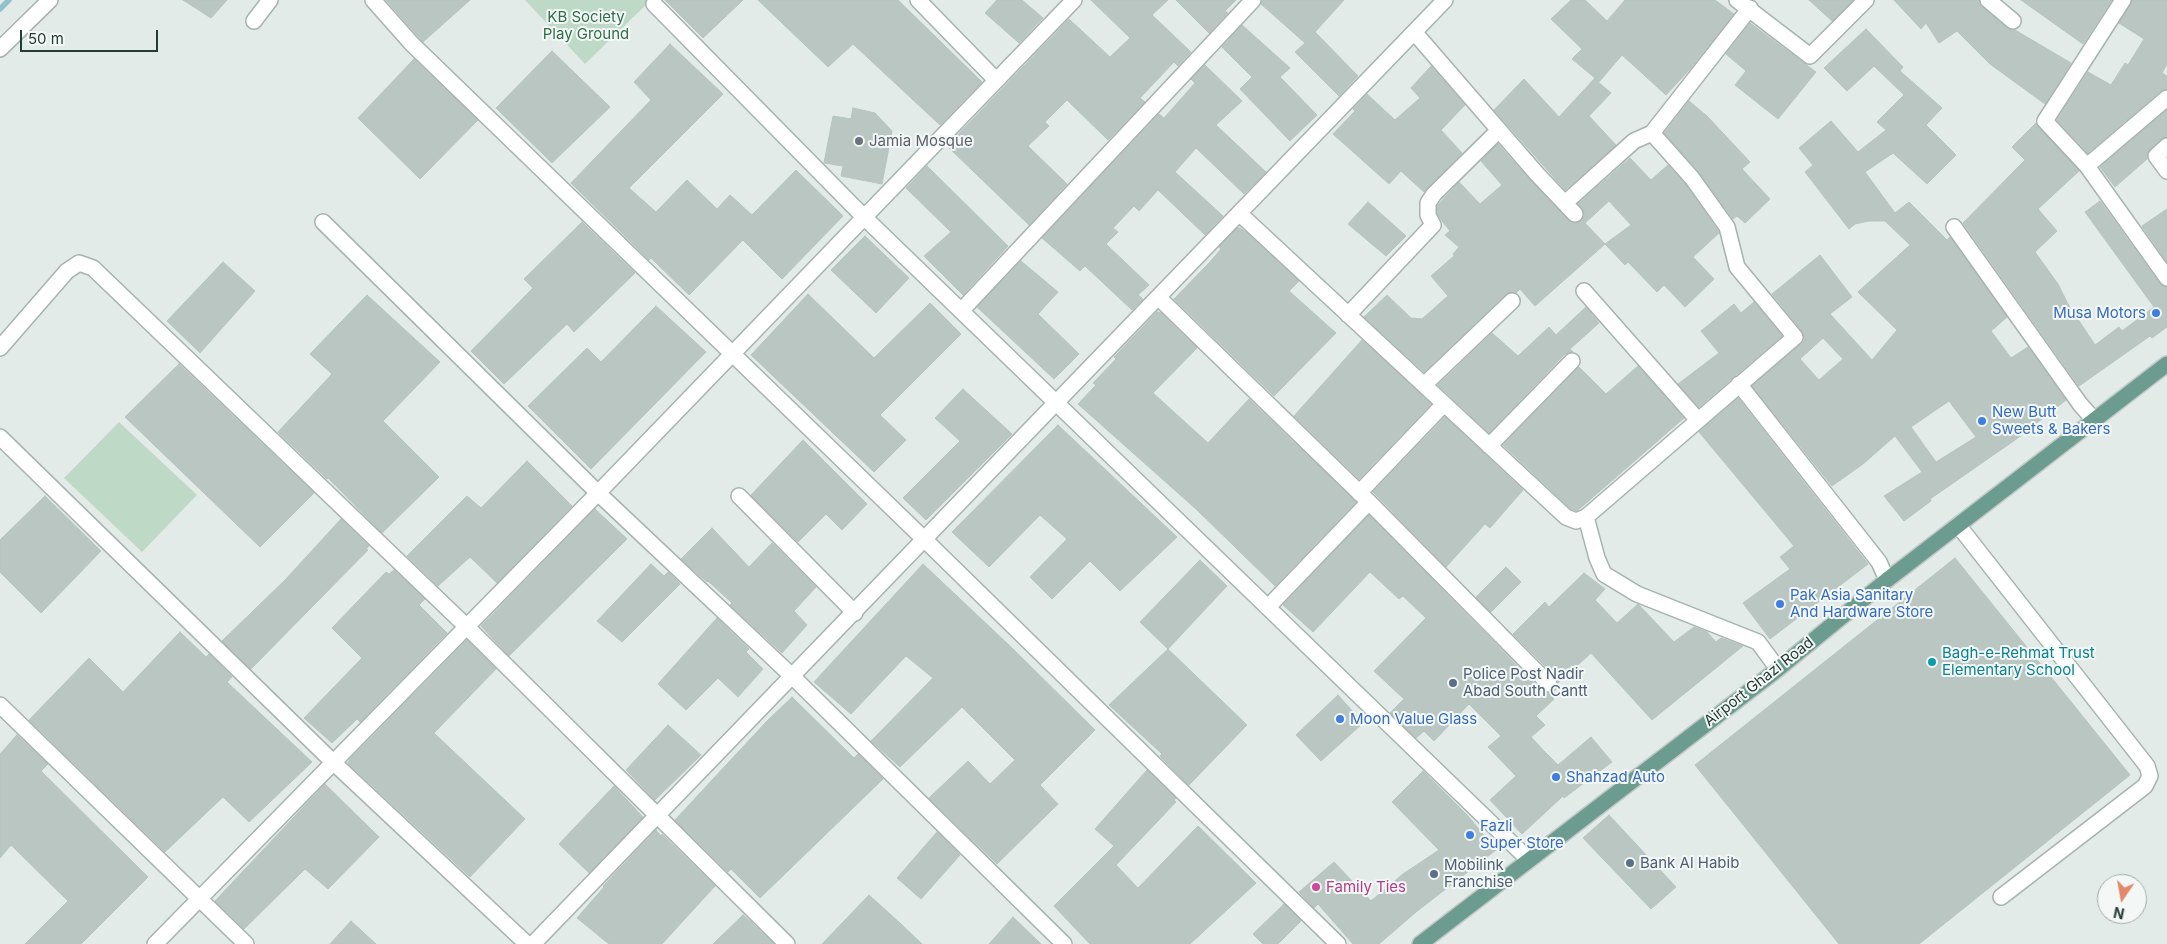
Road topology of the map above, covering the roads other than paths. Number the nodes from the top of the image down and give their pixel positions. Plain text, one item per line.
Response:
1 (270, 0) edge
2 (373, 0) edge
3 (918, 0) edge
4 (1074, 0) edge
5 (1253, 0) edge
6 (1445, 0) edge
7 (1866, 0) edge
8 (1988, 0) edge
9 (2123, 0) edge
10 (43, 2) edge
11 (654, 4) dead end
12 (1744, 4) edge
13 (254, 21) dead end
14 (2013, 21) dead end
15 (1415, 33) junction
16 (0, 49) edge
17 (996, 80) junction
18 (2167, 98) edge
19 (1498, 131) junction
20 (1652, 134) junction
21 (2167, 146) edge
22 (2086, 166) junction
23 (2167, 171) edge
24 (1565, 203) junction
25 (1240, 214) junction
26 (1575, 214) dead end
27 (865, 218) junction
28 (322, 222) dead end
29 (1954, 228) dead end
30 (2167, 278) edge
31 (1584, 291) dead end
32 (1159, 298) junction
33 (1512, 302) dead end
34 (961, 310) junction
35 (1348, 314) junction
36 (0, 348) edge
37 (732, 354) junction
38 (1572, 360) dead end
39 (2167, 364) edge
40 (1739, 384) junction
41 (1424, 385) junction
42 (1058, 403) junction
43 (1444, 404) junction
44 (1697, 420) junction
45 (2094, 420) junction
46 (0, 437) edge
47 (1489, 446) junction
48 (598, 493) junction
49 (739, 496) dead end
50 (1364, 497) junction
51 (1586, 517) junction
52 (1958, 525) junction
53 (925, 540) junction
54 (1887, 580) junction
55 (1269, 606) junction
56 (855, 613) junction
57 (467, 627) junction
58 (1778, 669) junction
59 (793, 677) junction
60 (1549, 684) dead end
61 (0, 705) edge
62 (334, 763) junction
63 (657, 817) junction
64 (1528, 859) junction
65 (2001, 897) dead end
66 (199, 898) junction
67 (155, 944) edge
68 (246, 944) edge
69 (527, 944) edge
70 (533, 944) edge
71 (787, 944) edge
72 (1064, 944) edge
73 (1338, 944) edge
74 (1420, 944) edge

1 - 13 street
2 - 37 street
3 - 17 street
4 - 17 street
5 - 34 street
6 - 15 street
7 - 12 street
8 - 14 street
9 - 22 street
10 - 16 street
11 - 27 street
12 - 20 street
15 - 19 street
15 - 25 street
17 - 27 street
18 - 22 street
19 - 24 street
19 - 35 street
20 - 24 street
20 - 40 street
21 - 23 street
22 - 30 street
24 - 26 street
25 - 32 street
25 - 35 street
27 - 34 street
27 - 37 street
28 - 48 street
29 - 45 street
31 - 44 street
32 - 42 street
32 - 50 street
33 - 41 street
34 - 42 street
35 - 41 street
36 - 57 street
37 - 48 street
37 - 53 street
38 - 47 street
39 - 45 main road, Airport Ghazi Road
40 - 44 street
40 - 54 street
41 - 43 street
42 - 53 street
42 - 55 street
43 - 47 street
43 - 50 street
44 - 51 street
45 - 52 main road, Airport Ghazi Road
46 - 62 street
47 - 51 street
48 - 57 street
48 - 59 street
49 - 56 street
50 - 55 street
50 - 60 street
51 - 58 street
52 - 54 main road, Airport Ghazi Road
52 - 65 street
53 - 56 street
53 - 73 street
54 - 58 main road, Airport Ghazi Road
55 - 64 street
56 - 59 street
57 - 62 street
57 - 63 street
58 - 64 main road, Airport Ghazi Road
59 - 63 street
59 - 72 street
61 - 66 street
62 - 66 street
62 - 69 street
63 - 70 street
63 - 71 street
64 - 74 main road, Airport Ghazi Road
66 - 67 street
66 - 68 street

